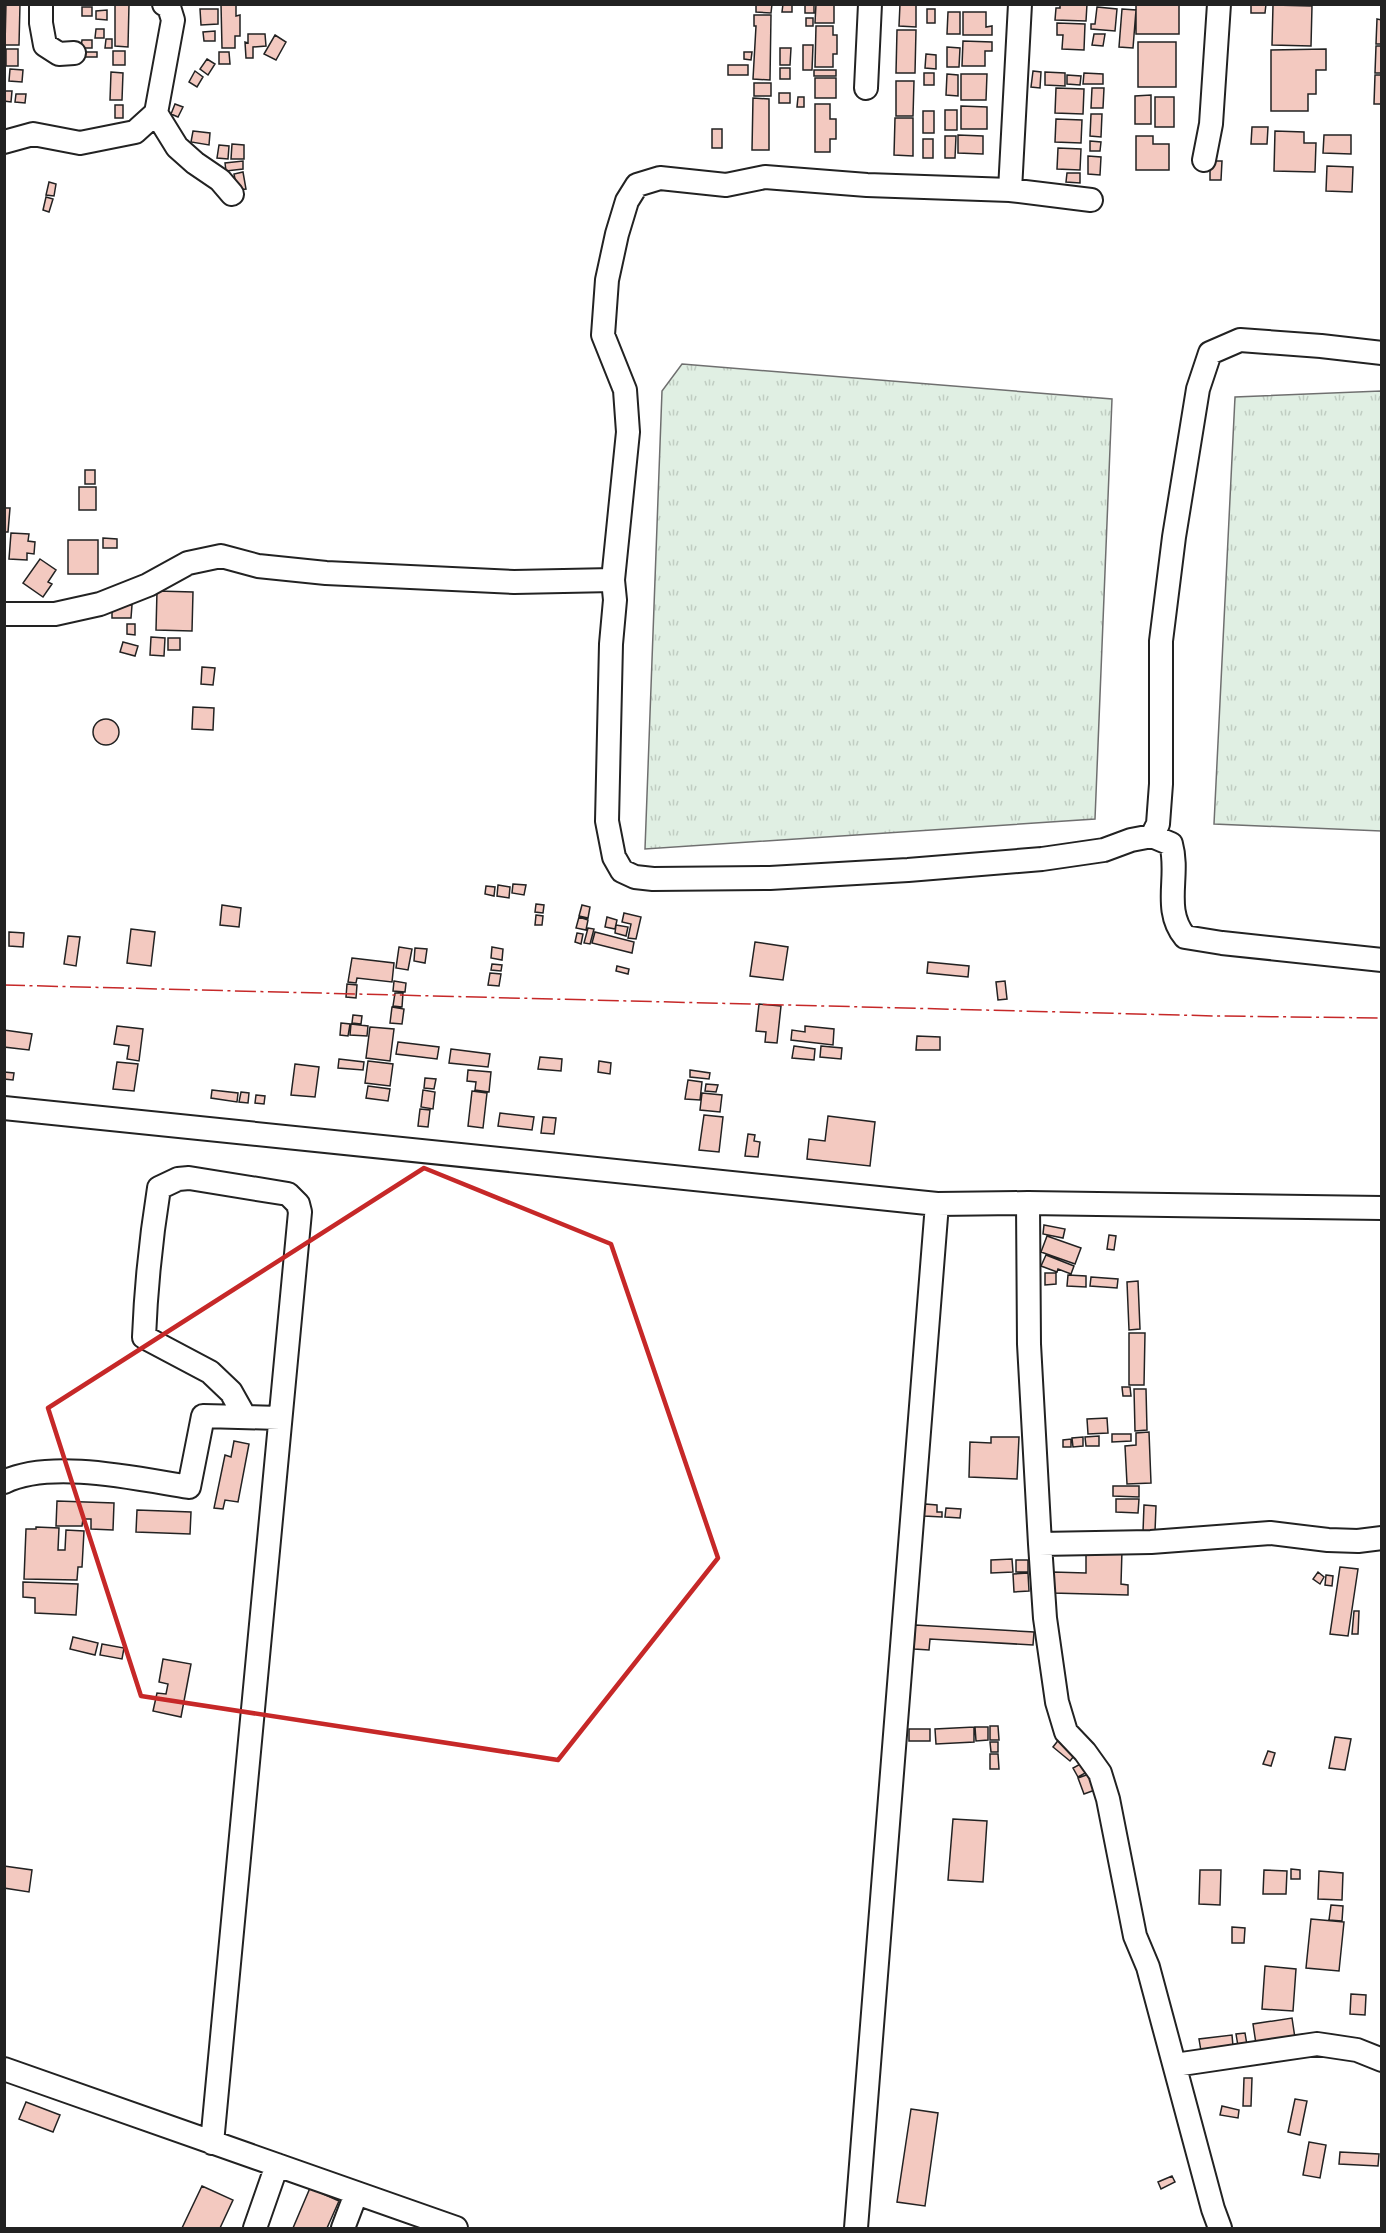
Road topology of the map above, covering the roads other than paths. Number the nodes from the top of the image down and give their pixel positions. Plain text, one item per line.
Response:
1 (41, 4) edge
2 (164, 4) edge
3 (870, 4) edge
4 (1020, 4) edge
5 (1219, 4) edge
6 (74, 53) dead end
7 (866, 88) dead end
8 (156, 113) junction
9 (4, 142) edge
10 (1204, 159) dead end
11 (1010, 190) junction
12 (232, 194) dead end
13 (1091, 200) dead end
14 (1382, 353) edge
15 (613, 580) junction
16 (4, 614) edge
17 (1152, 836) junction
18 (1382, 960) edge
19 (4, 1108) edge
20 (1028, 1203) junction
21 (937, 1204) junction
22 (1382, 1208) edge
23 (245, 1417) junction
24 (280, 1418) junction
25 (4, 1482) edge
26 (1382, 1538) edge
27 (1040, 1544) junction
28 (1382, 2060) edge
29 (1175, 2065) junction
30 (4, 2069) edge
31 (212, 2143) junction
32 (277, 2166) junction
33 (356, 2194) junction
34 (255, 2229) edge
35 (344, 2229) edge
36 (456, 2229) edge
37 (856, 2229) edge
38 (1220, 2229) edge

1 - 6 street
2 - 8 street
3 - 7 street
4 - 11 street
5 - 10 street
8 - 9 street
8 - 12 street
11 - 13 street
11 - 15 street
14 - 17 street
15 - 16 street
15 - 17 street
17 - 18 street
19 - 21 street
20 - 21 street
20 - 22 street
20 - 27 street
21 - 37 street
23 - 24 street
23 - 24 street
23 - 25 street
24 - 31 street
26 - 27 street
27 - 29 street
28 - 29 street
29 - 38 street
30 - 31 street
31 - 32 street
32 - 33 street
32 - 34 street
33 - 35 street
33 - 36 street

